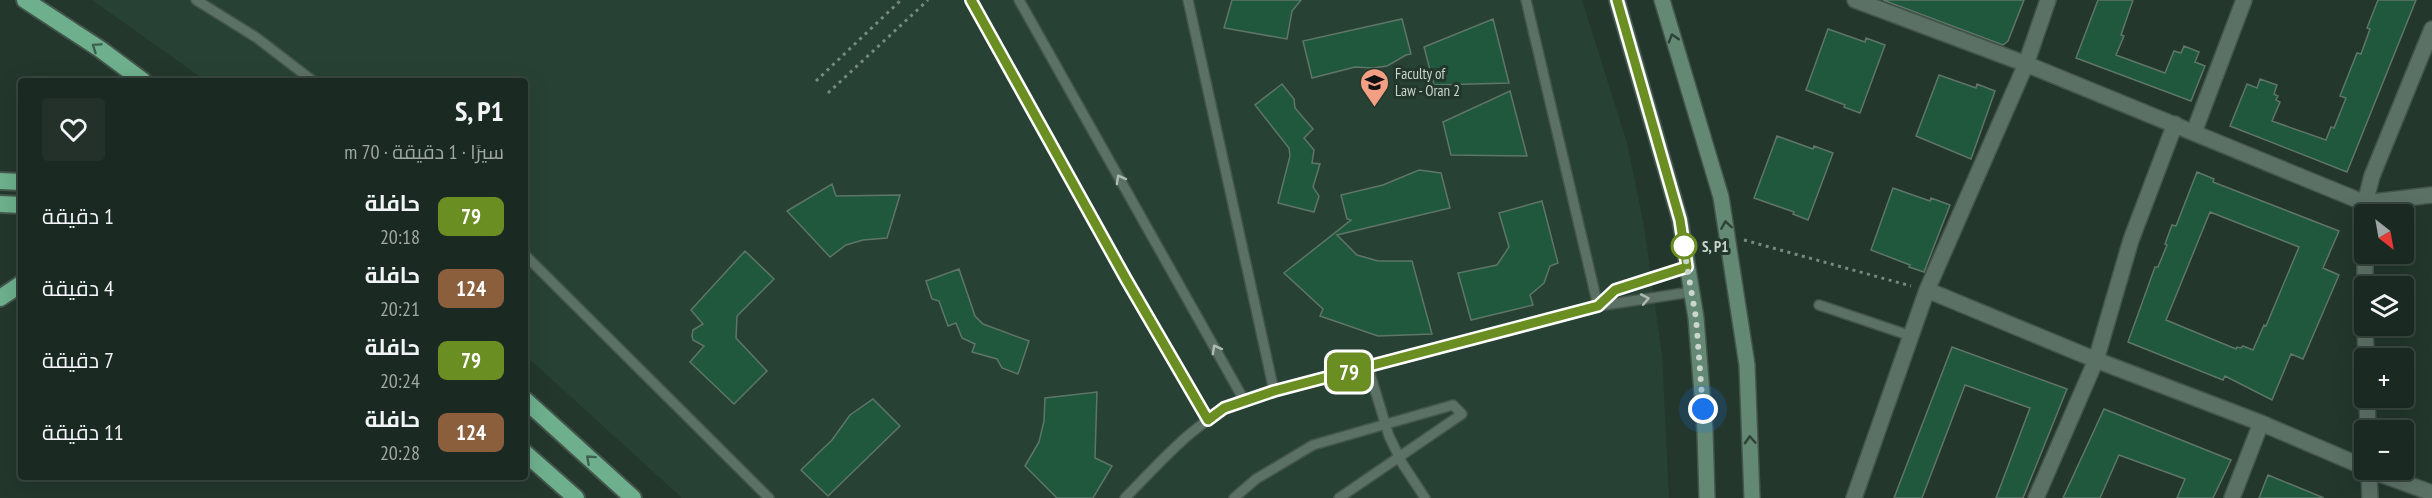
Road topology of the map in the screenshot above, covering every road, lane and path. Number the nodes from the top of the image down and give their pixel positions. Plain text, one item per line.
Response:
1 (25, 0) edge
2 (196, 0) edge
3 (901, 0) edge
4 (928, 0) edge
5 (971, 0) edge
6 (1019, 0) edge
7 (1188, 0) edge
8 (1526, 0) edge
9 (1617, 0) edge
10 (1662, 0) edge
11 (1855, 0) edge
12 (2048, 0) edge
13 (2244, 0) edge
14 (2432, 29) edge
15 (2026, 64) junction
16 (139, 78) edge
17 (309, 78) edge
18 (816, 81) dead end
19 (828, 93) dead end
20 (2175, 124) junction
21 (2194, 132) junction
22 (0, 181) edge
23 (18, 182) edge
24 (2432, 195) edge
25 (0, 204) edge
26 (2354, 204) edge
27 (2366, 204) edge
28 (2389, 204) edge
29 (18, 205) edge
30 (1728, 236) junction
31 (528, 258) edge
32 (1687, 267) junction
33 (18, 286) edge
34 (1927, 290) junction
35 (1691, 292) junction
36 (0, 298) edge
37 (1820, 305) dead end
38 (1598, 306) junction
39 (1911, 336) junction
40 (2096, 360) junction
41 (1368, 367) junction
42 (1274, 391) junction
43 (1244, 400) junction
44 (528, 403) edge
45 (1208, 420) junction
46 (1385, 423) junction
47 (2261, 423) junction
48 (528, 456) edge
49 (1399, 458) junction
50 (2354, 463) edge
51 (2432, 493) edge
52 (576, 498) edge
53 (633, 498) edge
54 (768, 498) edge
55 (1125, 498) edge
56 (1234, 498) edge
57 (1339, 498) edge
58 (1425, 498) edge
59 (1707, 498) edge
60 (1752, 498) edge
61 (1854, 498) edge
62 (2036, 498) edge
63 (2232, 498) edge
64 (2370, 498) edge

16 -> 1 highway
2 - 17 lane
3 - 18 path
4 - 19 path
5 - 45 lane
43 -> 6 lane
7 - 42 lane
8 - 38 lane
9 - 32 main road
30 -> 10 main road
11 - 15 street
12 - 15 street
13 - 21 street
14 - 27 street
15 - 20 street
15 - 34 street
20 - 21 street
20 - 40 street
21 - 26 street
22 - 23 highway
24 - 28 street
25 - 29 highway
30 - 34 path
60 -> 30 main road
31 - 54 lane
32 - 35 main road
32 - 38 lane
33 - 36 highway
34 - 39 street
34 - 40 street
38 -> 35 lane
35 - 59 main road
37 - 39 lane
38 - 41 lane
39 - 61 street
40 - 47 street
40 - 62 street
41 - 42 lane
41 - 46 lane
42 - 43 lane
43 - 45 lane
53 -> 44 highway
45 - 55 lane
46 - 49 lane
46 - 49 lane
46 - 56 lane
47 - 50 street
47 - 63 street
48 - 52 highway
49 - 57 lane
49 - 58 lane
51 - 64 street

